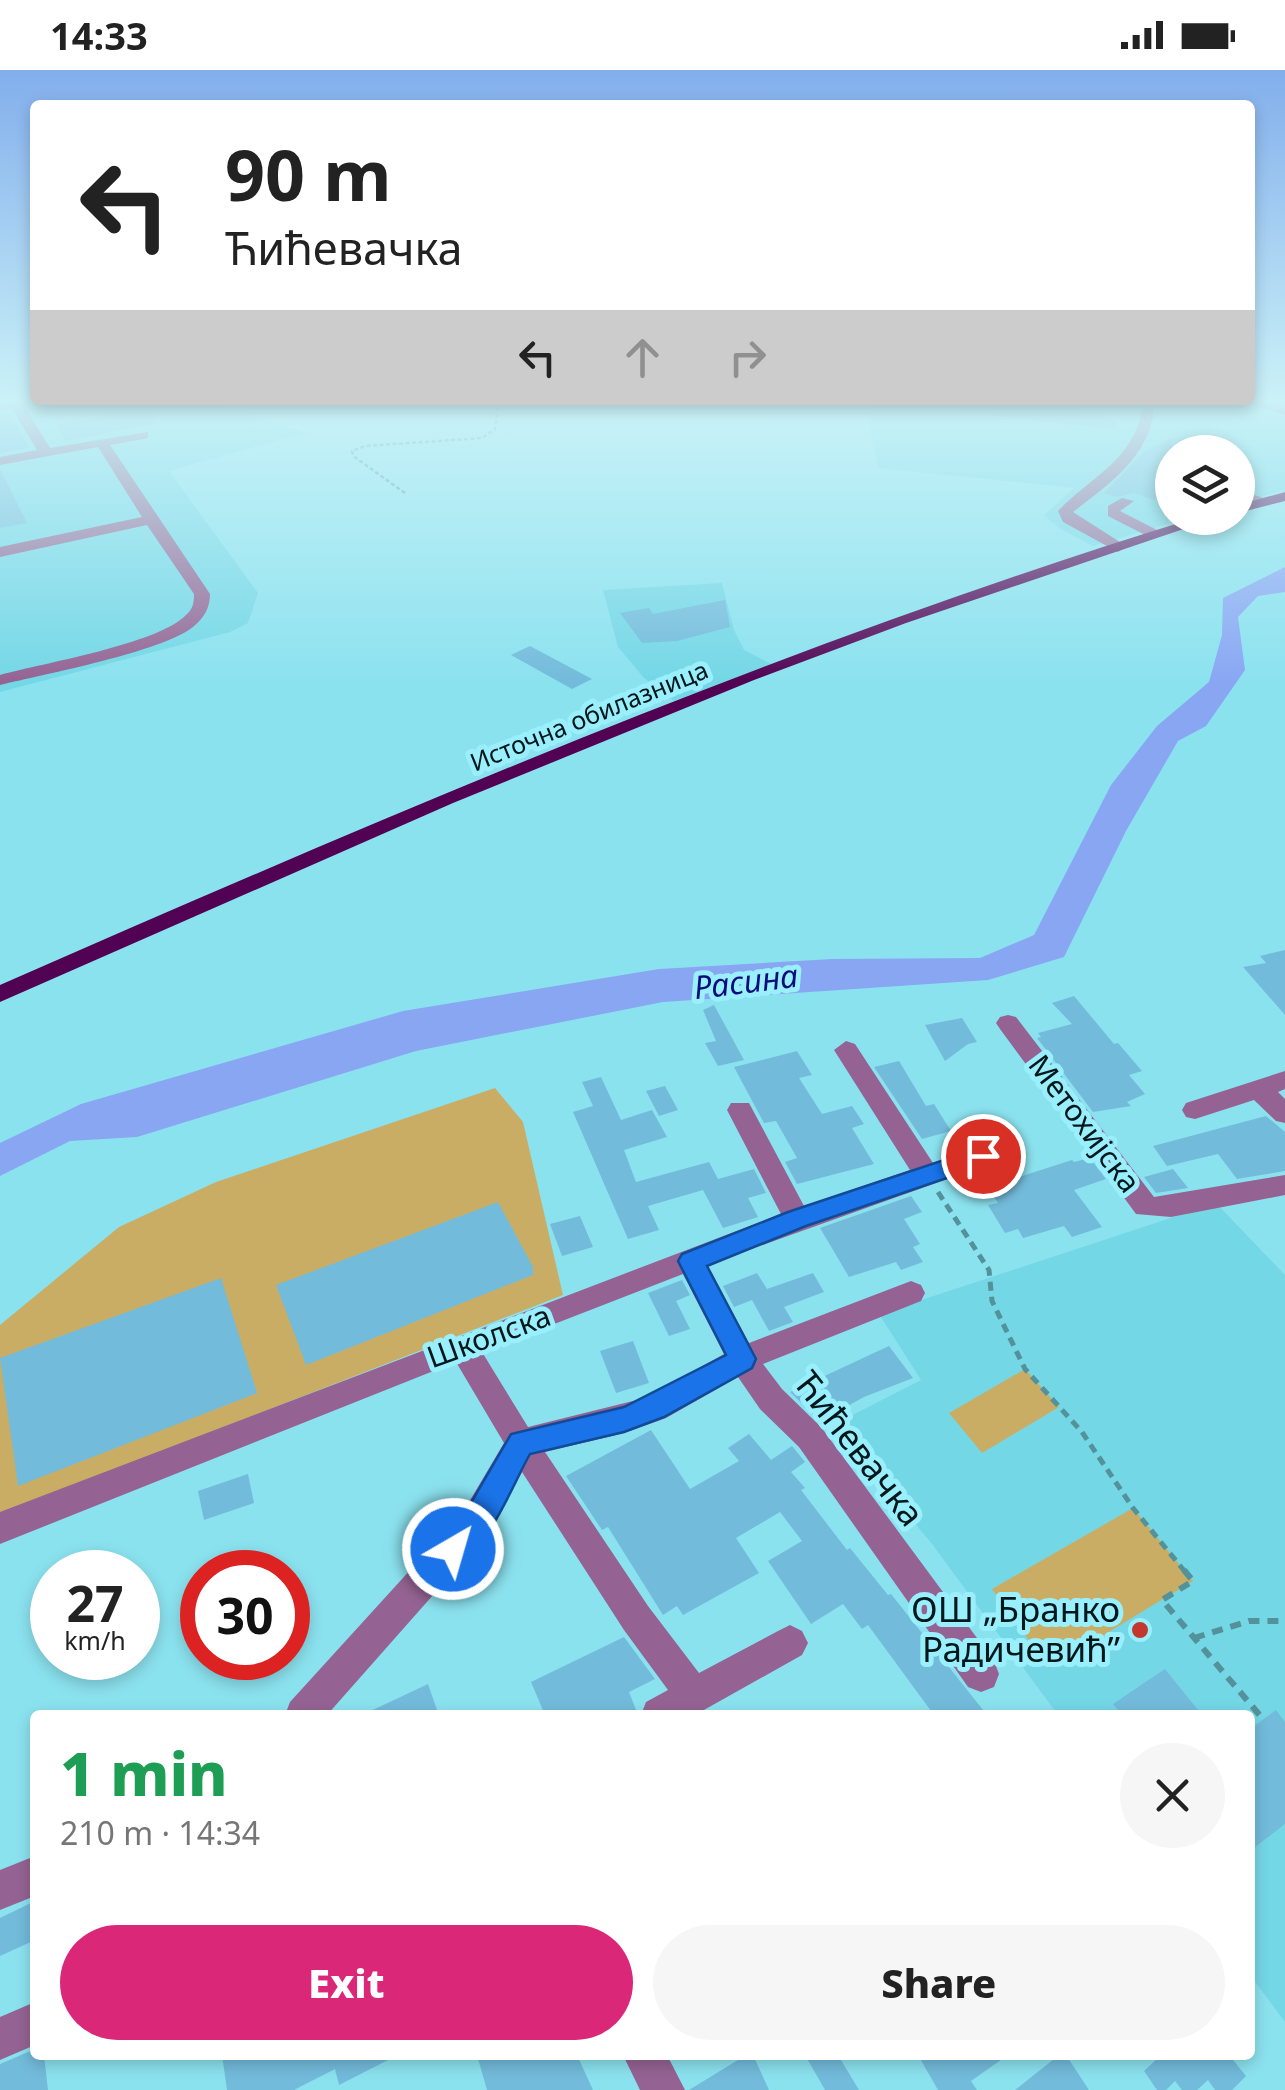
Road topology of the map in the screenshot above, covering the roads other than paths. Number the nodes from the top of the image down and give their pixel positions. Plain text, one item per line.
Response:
1 (133, 493) edge
2 (1088, 493) edge
3 (1285, 496) edge
4 (1255, 500) edge
5 (1127, 501) dead end
6 (1262, 502) junction
7 (1255, 504) edge
8 (150, 520) junction
9 (1154, 534) joint
10 (1118, 547) junction
11 (0, 552) edge
12 (0, 680) edge
13 (0, 994) edge
14 (1008, 1023) dead end
15 (846, 1050) dead end
16 (1285, 1080) edge
17 (1260, 1090) junction
18 (740, 1110) dead end
19 (1194, 1110) dead end
20 (1285, 1114) edge
21 (983, 1156) dead end
22 (927, 1175) junction
23 (1285, 1185) edge
24 (797, 1219) junction
25 (691, 1261) junction
26 (911, 1293) dead end
27 (462, 1346) junction
28 (742, 1359) junction
29 (521, 1443) junction
30 (0, 1528) edge
31 (790, 1643) dead end
32 (981, 1674) dead end
33 (694, 1696) junction
34 (307, 1710) edge
35 (669, 1710) edge
36 (30, 1878) edge
37 (0, 1890) edge
38 (30, 2025) edge
39 (0, 2040) edge
40 (647, 2060) edge
41 (663, 2090) edge

1 - 8 street
2 - 10 street
3 - 6 main road
4 - 6 street
5 - 9 street
6 - 7 main road
8 - 11 street
8 - 12 street
9 - 10 main road, Источна обилазница
10 - 13 main road, Источна обилазница
14 - 23 street, Метохијска
15 - 22 street
16 - 17 street
17 - 19 street
17 - 20 street
18 - 24 street
21 - 22 street, Школска
22 - 24 street, Школска
24 - 25 street, Школска
25 - 27 street, Школска
25 - 28 street, Ћићевачка
26 - 28 street
27 - 29 street
27 - 30 street, Школска
28 - 29 street
28 - 32 street, Ћићевачка
29 - 33 street
29 - 34 street
31 - 33 street
33 - 35 street
36 - 37 street
38 - 39 street
40 - 41 street

